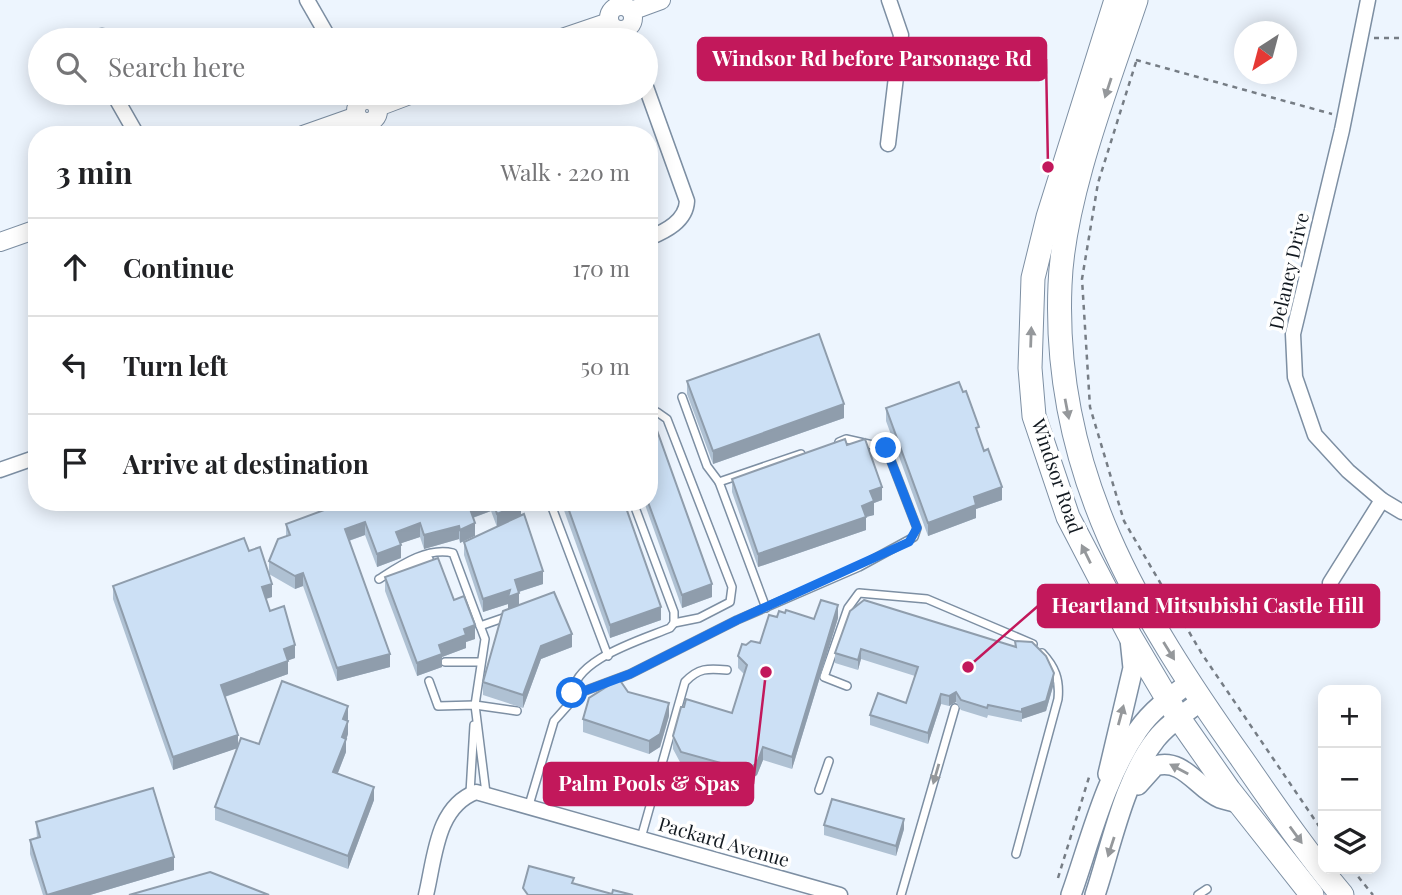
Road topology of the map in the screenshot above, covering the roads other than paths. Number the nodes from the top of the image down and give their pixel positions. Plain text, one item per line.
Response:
1 (307, 0) edge
2 (661, 0) edge
3 (889, 0) edge
4 (1116, 0) edge
5 (1136, 0) edge
6 (1368, 0) edge
7 (323, 28) edge
8 (619, 28) edge
9 (120, 105) edge
10 (362, 105) edge
11 (652, 105) edge
12 (131, 126) edge
13 (321, 126) edge
14 (888, 144) dead end
15 (28, 232) edge
16 (658, 235) edge
17 (0, 242) edge
18 (682, 397) dead end
19 (658, 413) edge
20 (834, 443) edge
21 (808, 452) edge
22 (28, 460) edge
23 (0, 470) edge
24 (719, 482) junction
25 (1382, 500) junction
26 (553, 511) edge
27 (636, 511) edge
28 (1402, 512) edge
29 (464, 548) edge
30 (453, 553) junction
31 (1330, 583) dead end
32 (766, 608) junction
33 (517, 613) edge
34 (674, 623) junction
35 (480, 626) junction
36 (1129, 636) junction
37 (608, 656) junction
38 (445, 662) edge
39 (480, 662) junction
40 (727, 670) dead end
41 (429, 681) dead end
42 (847, 686) dead end
43 (1195, 692) junction
44 (573, 698) junction
45 (475, 705) junction
46 (955, 708) dead end
47 (1172, 708) junction
48 (517, 711) dead end
49 (829, 761) dead end
50 (819, 790) dead end
51 (477, 793) junction
52 (1238, 803) junction
53 (1125, 804) junction
54 (529, 805) junction
55 (1102, 806) junction
56 (641, 839) junction
57 (1016, 855) dead end
58 (1207, 889) dead end
59 (1063, 891) edge
60 (426, 895) edge
61 (840, 895) edge
62 (901, 895) edge
63 (1096, 895) edge
64 (1198, 895) edge
65 (1312, 895) edge
66 (1342, 895) edge

1 - 7 street
2 - 8 street
3 - 14 street
36 -> 4 main road, Windsor Road
5 -> 43 main road, Windsor Road
6 - 25 street, Delaney Drive
9 - 12 street
10 - 13 street
11 - 16 street
15 - 17 street
18 - 24 lane
19 - 34 lane
20 - 32 lane
21 - 24 lane
22 - 23 street
24 - 32 lane
25 - 28 street, Delaney Drive
25 - 31 street
26 - 37 lane
27 - 34 lane
29 - 30 lane
30 - 35 lane
30 - 39 lane
32 - 44 lane
33 - 35 lane
34 - 37 lane
35 - 45 lane
36 - 47 main road, Windsor Road
55 -> 36 main road
37 - 44 lane
38 - 39 lane
39 - 45 lane
40 - 56 lane
41 - 45 lane
42 - 57 lane
43 - 47 main road
43 -> 66 main road, Windsor Road
44 - 54 lane
45 - 48 lane
45 - 51 lane
45 - 51 lane
46 -> 62 lane
47 - 52 main road, Windsor Road
47 - 53 main road
47 - 55 main road
49 - 50 lane
51 - 54 street, Packard Avenue
51 - 60 street
52 -> 53 main road
52 - 65 main road, Windsor Road
53 -> 63 main road
54 - 56 street, Packard Avenue
55 - 59 main road
56 - 61 street, Packard Avenue
58 - 64 lane

